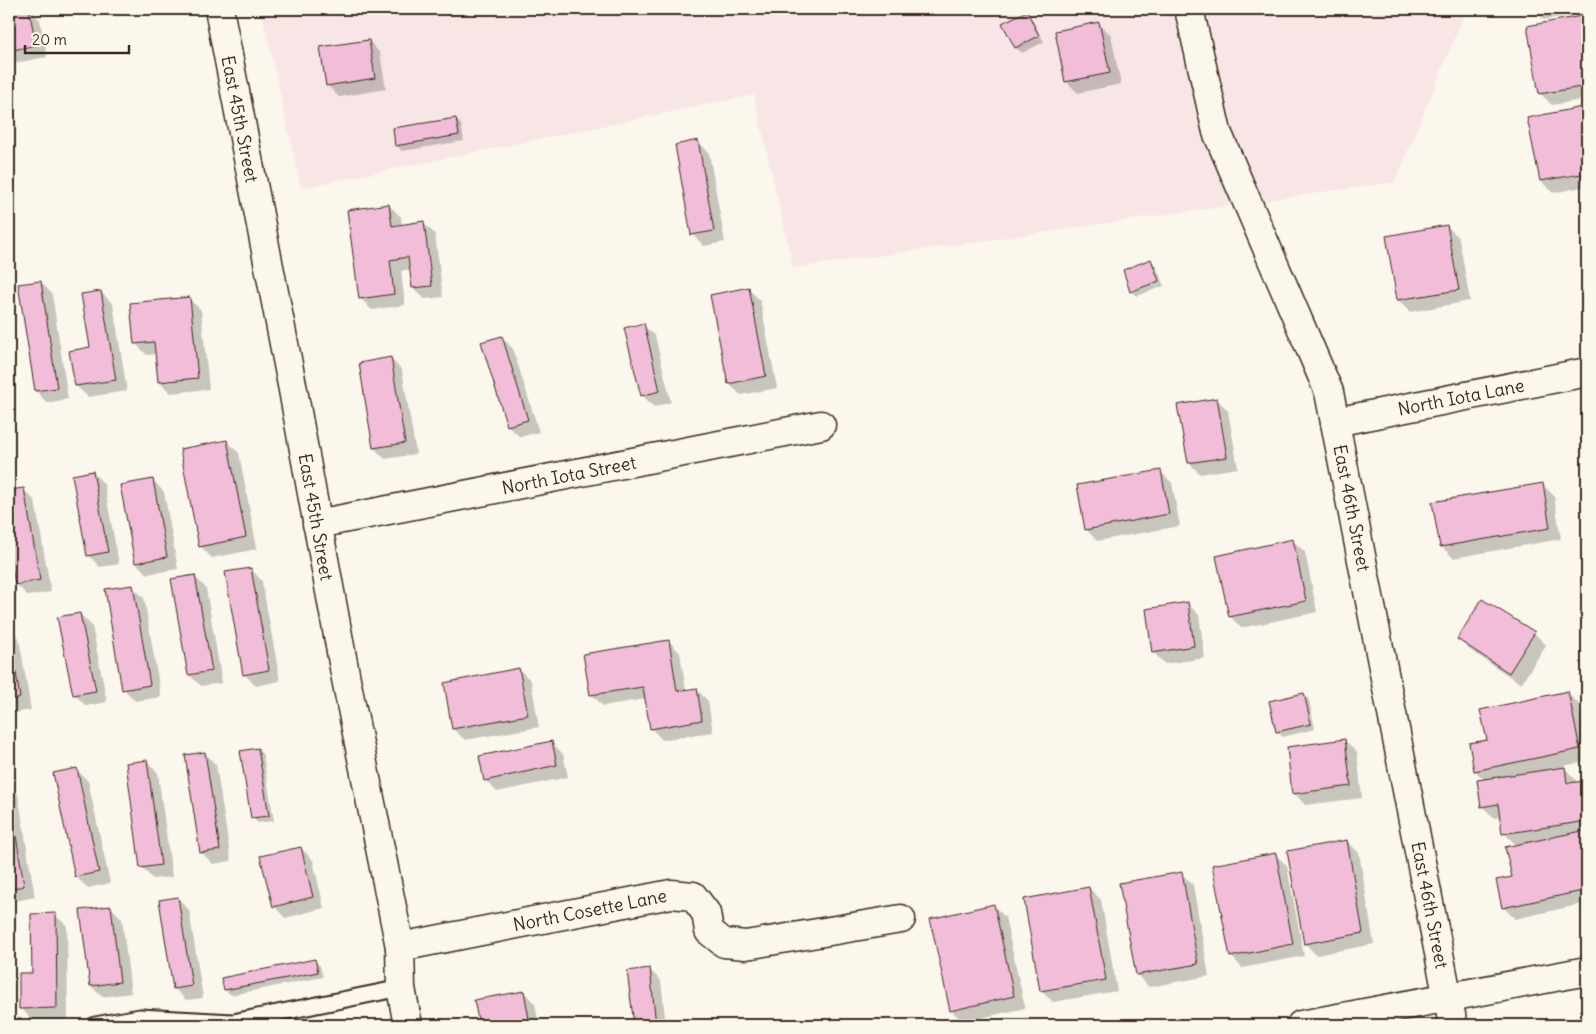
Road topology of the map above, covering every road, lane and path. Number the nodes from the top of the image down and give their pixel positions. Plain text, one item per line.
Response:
1 (219, 9) edge
2 (1189, 9) edge
3 (1587, 372) edge
4 (1334, 422) junction
5 (821, 425) dead end
6 (317, 524) junction
7 (901, 918) dead end
8 (400, 947) junction
9 (1587, 971) edge
10 (401, 988) junction
11 (1448, 998) junction
12 (95, 1025) edge
13 (408, 1025) edge
14 (1301, 1025) edge
15 (1454, 1025) edge

1 - 6 street, East 45th Street
2 - 4 street, East 46th Street
3 - 4 street, North Iota Lane
4 - 11 street, East 46th Street
5 - 6 street, North Iota Street
6 - 8 street, East 45th Street
7 - 8 street, North Cosette Lane
8 - 10 street, East 45th Street
9 - 11 street
10 - 12 lane
10 - 13 street, East 45th Street
11 - 14 street
11 - 15 street, East 46th Street

